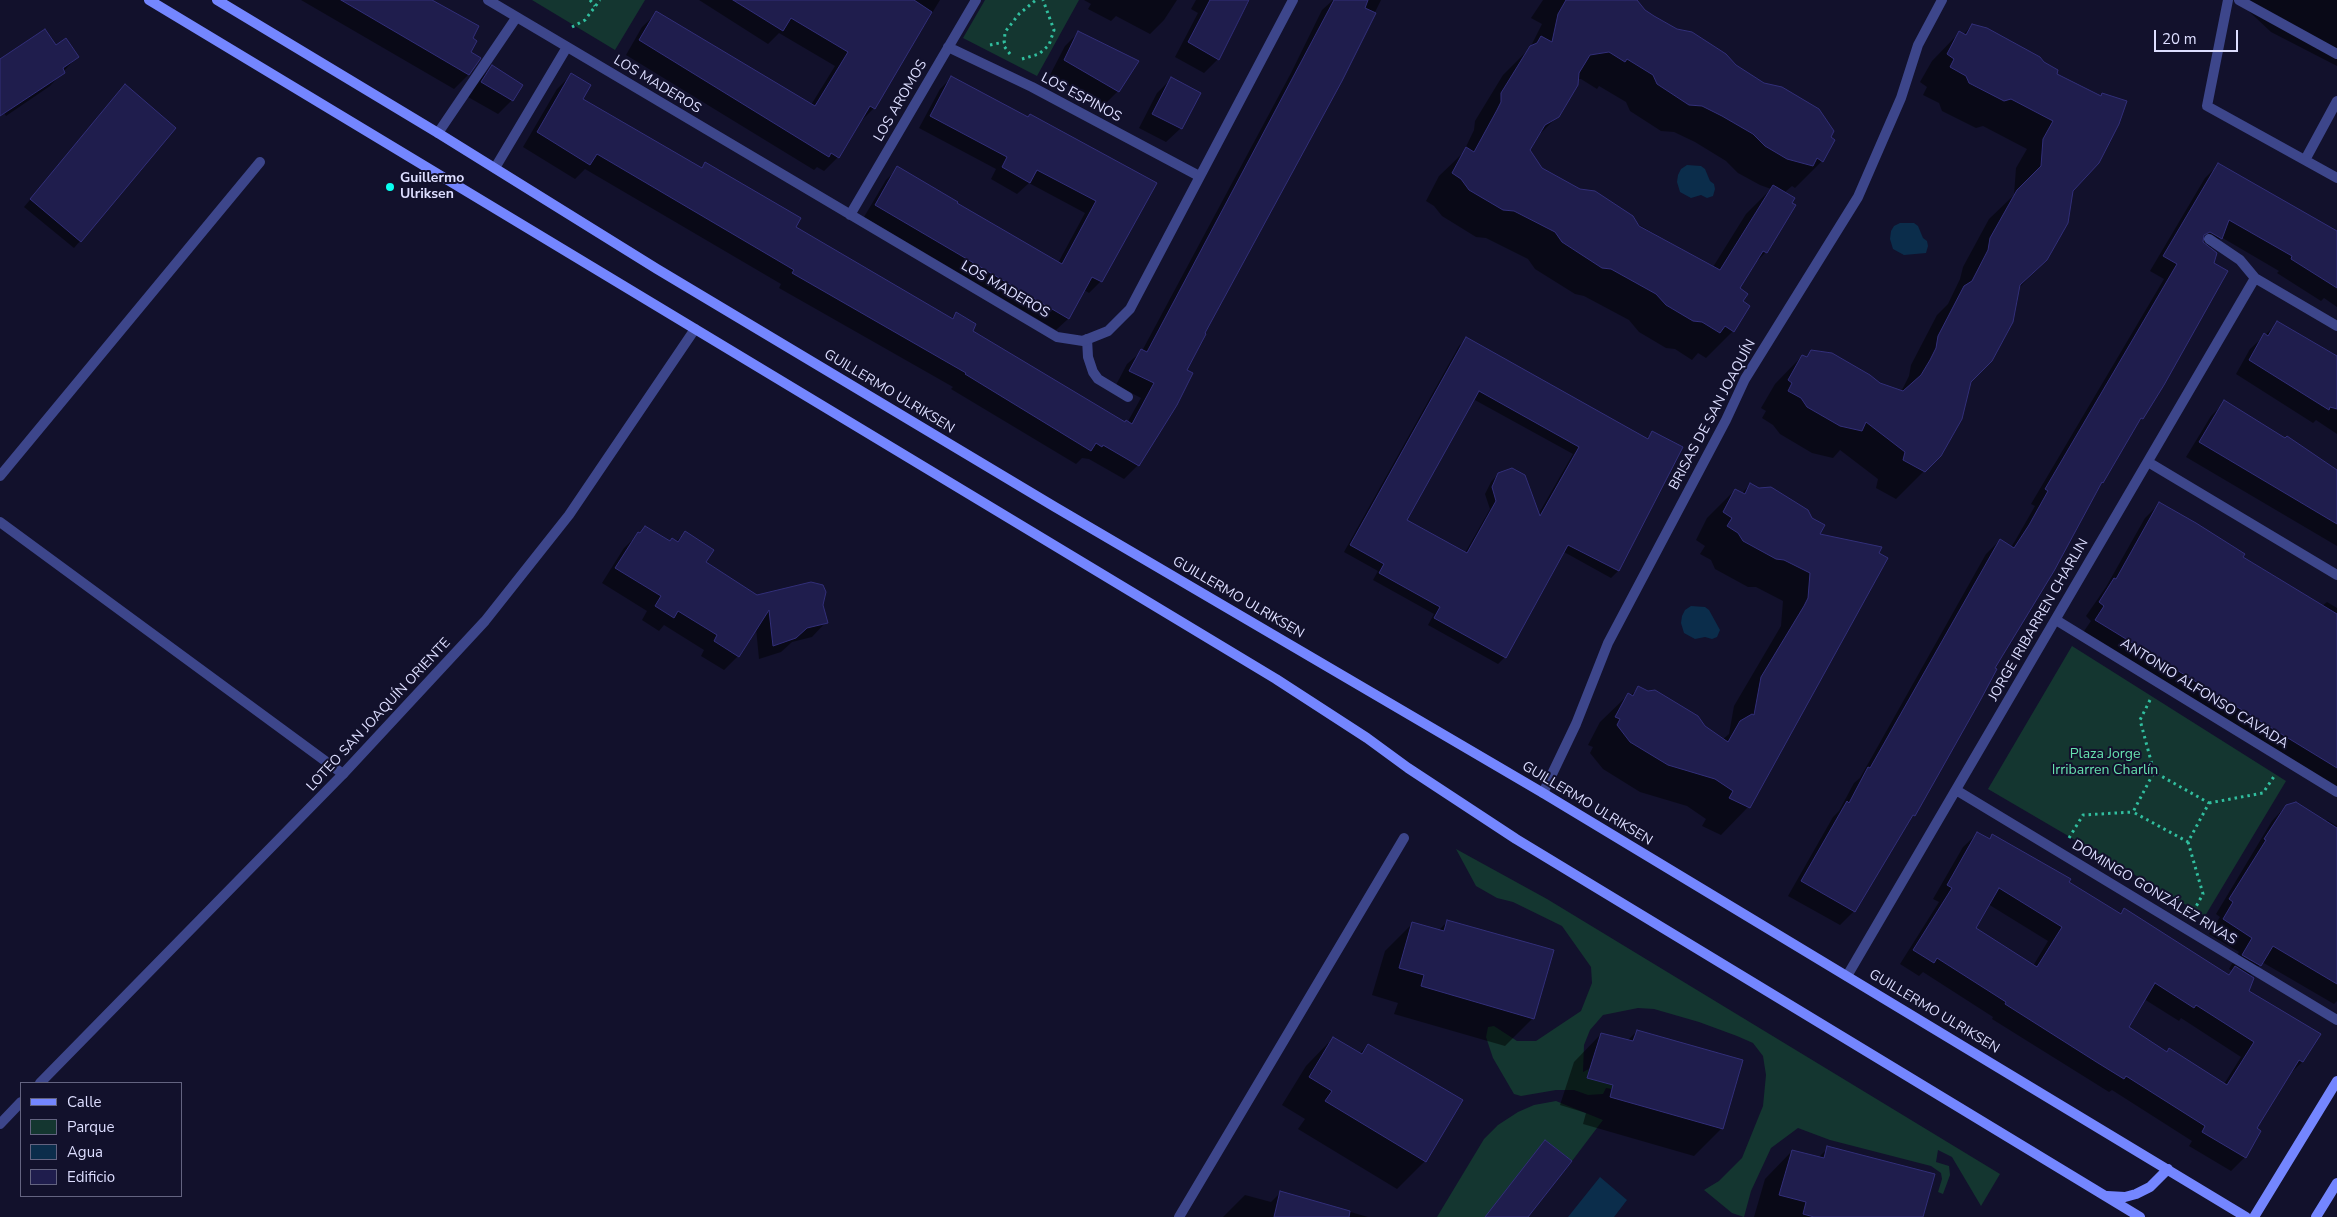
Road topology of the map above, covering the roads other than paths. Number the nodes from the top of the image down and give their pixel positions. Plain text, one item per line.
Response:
1 (149, 0) edge
2 (217, 0) edge
3 (489, 0) edge
4 (976, 0) edge
5 (1293, 0) edge
6 (1942, 0) edge
7 (2228, 0) edge
8 (2240, 0) edge
9 (516, 18) junction
10 (567, 47) junction
11 (948, 47) junction
12 (2337, 54) edge
13 (2337, 101) edge
14 (438, 133) junction
15 (2305, 160) junction
16 (260, 162) dead end
17 (495, 168) junction
18 (1199, 176) junction
19 (2337, 178) edge
20 (850, 215) junction
21 (2209, 239) dead end
22 (2255, 278) junction
23 (2337, 326) edge
24 (695, 329) junction
25 (1088, 339) junction
26 (1128, 397) dead end
27 (2148, 462) junction
28 (0, 476) edge
29 (0, 522) edge
30 (2337, 575) edge
31 (2056, 620) junction
32 (343, 774) junction
33 (1956, 790) junction
34 (2337, 792) edge
35 (1543, 793) junction
36 (1404, 838) dead end
37 (1847, 976) junction
38 (2337, 1020) edge
39 (2337, 1081) edge
40 (41, 1082) edge
41 (20, 1103) edge
42 (0, 1124) edge
43 (2168, 1170) junction
44 (2337, 1183) edge
45 (2106, 1196) junction
46 (1179, 1217) edge
47 (2140, 1217) edge
48 (2246, 1217) edge
49 (2254, 1217) edge
50 (2316, 1217) edge

1 - 24 main road
2 - 14 main road, GUILLERMO ULRIKSEN
3 - 9 street, LOS MADEROS
4 - 11 street, LOS AROMOS
5 - 18 street, LOS MADEROS
6 - 35 street, BRISAS DE SAN JOAQUÍN
7 - 15 street
8 - 12 street
9 - 10 street, LOS MADEROS
9 - 14 street
10 - 17 street
10 - 20 street, LOS MADEROS
11 - 18 street, LOS ESPINOS
11 - 20 street, LOS AROMOS
13 - 15 street
14 - 17 main road, GUILLERMO ULRIKSEN
15 - 19 street
16 - 28 street
17 - 35 main road, GUILLERMO ULRIKSEN
18 - 25 street, LOS MADEROS
20 - 25 street, LOS MADEROS
21 - 22 street
22 - 23 street
22 - 27 street, JORGE IRIBARREN CHARLIN
24 - 32 street, LOTEO SAN JOAQUÍN ORIENTE
24 - 45 main road
25 - 26 street
27 - 30 street
27 - 31 street, JORGE IRIBARREN CHARLIN
29 - 32 street
31 - 33 street, JORGE IRIBARREN CHARLIN
31 - 34 street, ANTONIO ALFONSO CAVADA
32 - 40 street, LOTEO SAN JOAQUÍN ORIENTE
33 - 37 street, JORGE IRIBARREN CHARLIN
33 - 38 street, DOMINGO GONZÁLEZ RIVAS
35 - 37 main road, GUILLERMO ULRIKSEN
36 - 46 street
37 - 43 main road, GUILLERMO ULRIKSEN
39 - 49 main road
41 - 42 street
43 - 45 main road
43 - 48 main road, GUILLERMO ULRIKSEN
44 - 50 main road
45 - 47 main road

